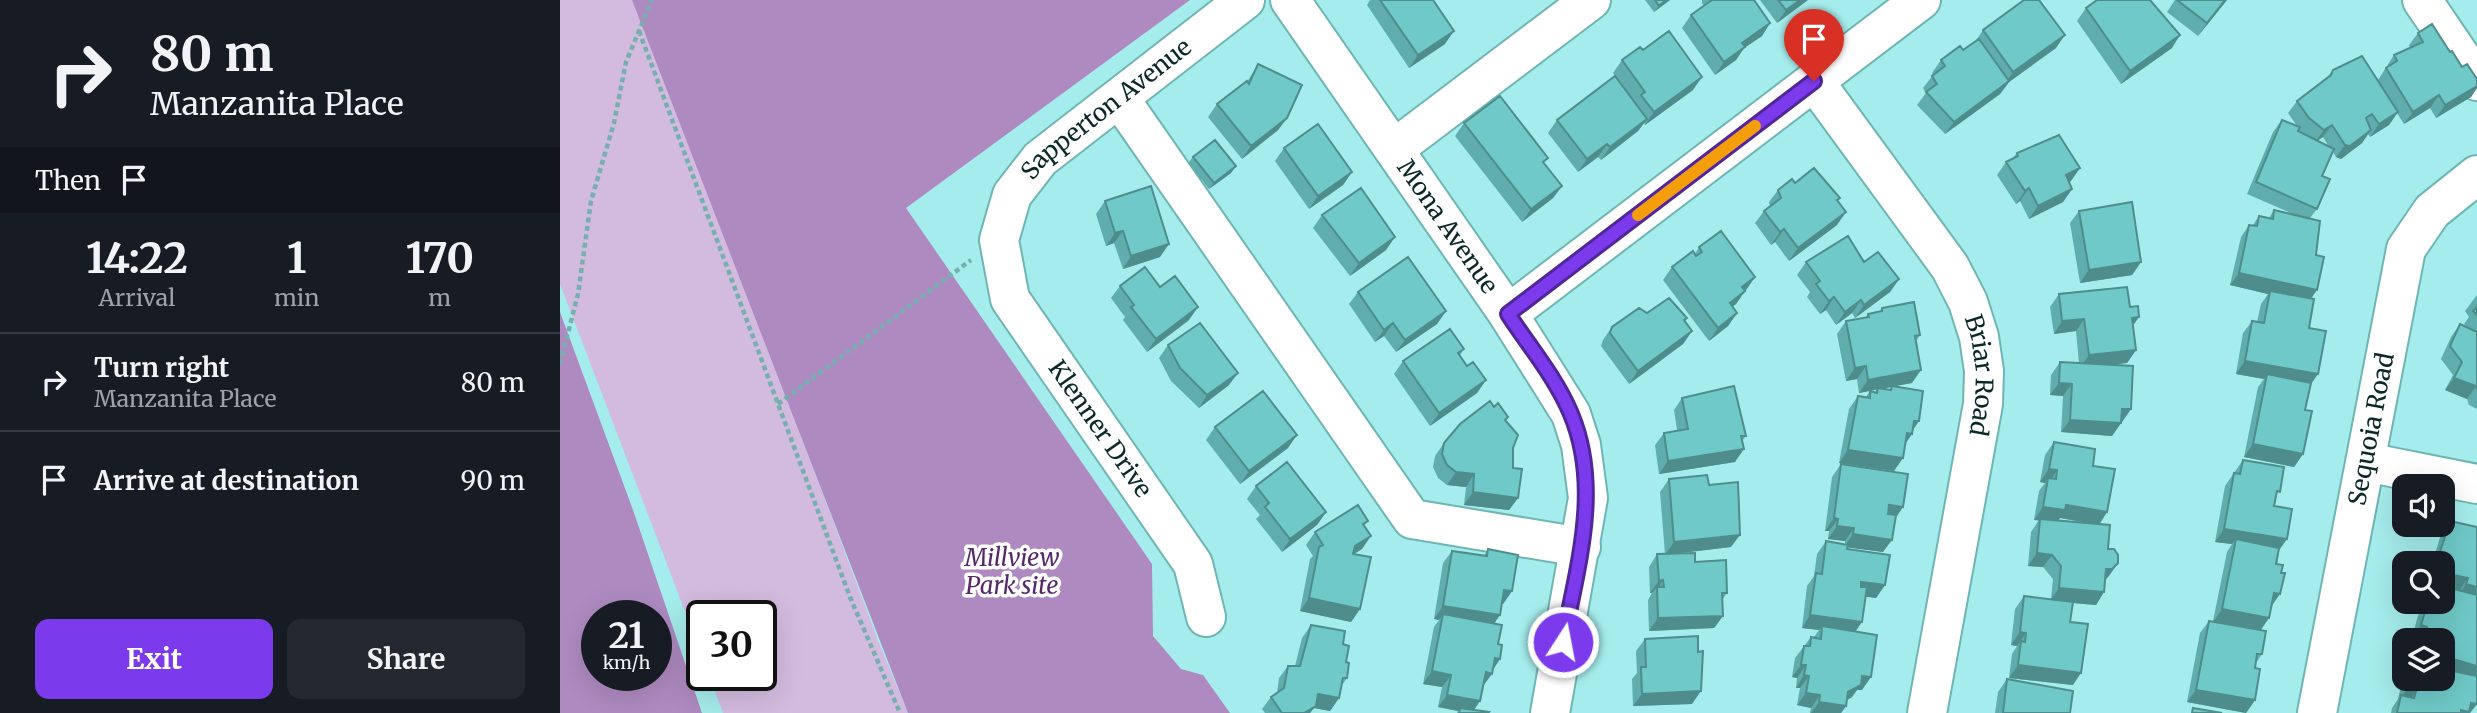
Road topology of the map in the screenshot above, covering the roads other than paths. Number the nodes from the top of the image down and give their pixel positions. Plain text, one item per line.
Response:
1 (1245, 0) edge
2 (1290, 0) edge
3 (1591, 0) edge
4 (1921, 0) edge
5 (2422, 0) edge
6 (1814, 81) junction
7 (2477, 81) edge
8 (1120, 99) junction
9 (1394, 149) junction
10 (2477, 175) edge
11 (999, 240) joint
12 (1508, 314) junction
13 (2366, 462) junction
14 (2477, 484) edge
15 (1581, 547) junction
16 (1206, 617) dead end
17 (1550, 713) edge
18 (1927, 713) edge
19 (2317, 713) edge

1 - 8 street, Sapperton Avenue
2 - 9 street, Mona Avenue
3 - 9 street
4 - 6 street
5 - 7 street
6 - 12 street
6 - 18 street, Briar Road
8 - 11 street, Sapperton Avenue
8 - 15 street
9 - 12 street, Mona Avenue
10 - 13 street, Sequoia Road
11 - 16 street, Klenner Drive
12 - 15 street, Mona Avenue
13 - 14 street
13 - 19 street, Sequoia Road
15 - 17 street, Mona Avenue

